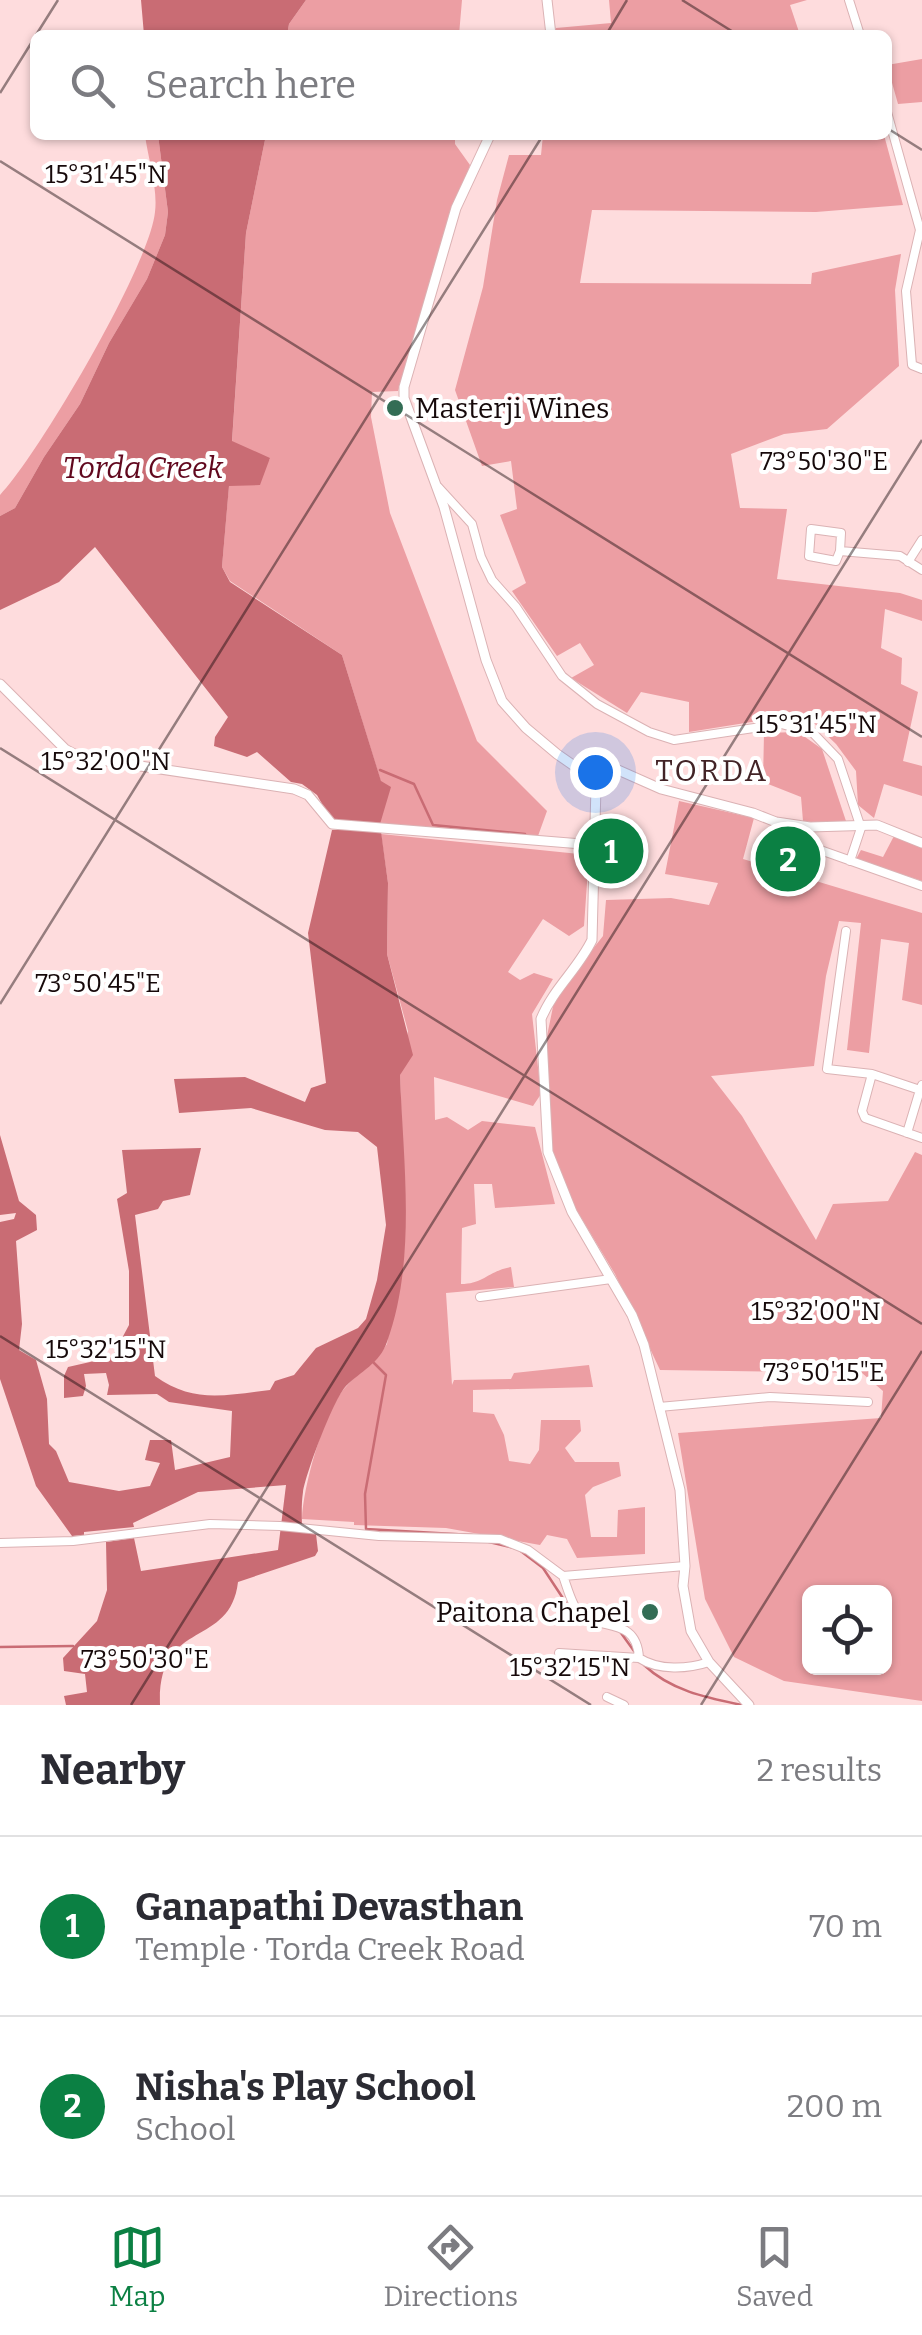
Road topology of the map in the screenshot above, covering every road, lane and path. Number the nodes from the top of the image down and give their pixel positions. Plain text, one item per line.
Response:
1 (547, 0) edge
2 (849, 0) edge
3 (550, 30) edge
4 (858, 30) edge
5 (892, 130) edge
6 (488, 140) edge
7 (922, 369) edge
8 (437, 487) junction
9 (922, 540) edge
10 (840, 551) junction
11 (908, 562) junction
12 (922, 570) edge
13 (0, 684) edge
14 (593, 772) junction
15 (776, 822) junction
16 (861, 828) junction
17 (922, 843) edge
18 (594, 845) junction
19 (850, 861) junction
20 (922, 886) edge
21 (846, 931) dead end
22 (872, 1074) junction
23 (921, 1087) edge
24 (908, 1133) junction
25 (922, 1138) edge
26 (611, 1279) junction
27 (480, 1297) dead end
28 (868, 1402) dead end
29 (659, 1407) junction
30 (0, 1543) edge
31 (685, 1566) junction
32 (562, 1576) junction
33 (559, 1653) dead end
34 (639, 1658) junction
35 (710, 1662) junction
36 (607, 1696) dead end
37 (624, 1705) edge
38 (749, 1705) edge

1 - 3 street
2 - 4 street
5 - 7 street
6 - 8 street
8 - 14 street
8 - 16 street
9 - 11 street
10 - 10 street
10 - 11 street
11 - 12 street
13 - 18 street
14 - 15 street
14 - 18 street
15 - 16 street
15 - 19 street
16 - 17 street
16 - 19 street
18 - 26 street
19 - 20 street
21 - 22 street
22 - 23 street
22 - 24 street
23 - 24 street
24 - 25 street
26 - 27 street
26 - 29 street
28 - 29 street
29 - 31 street
30 - 32 street
31 - 32 street
31 - 35 street
32 - 34 street
33 - 34 street
34 - 35 street
35 - 38 street
36 - 37 street

